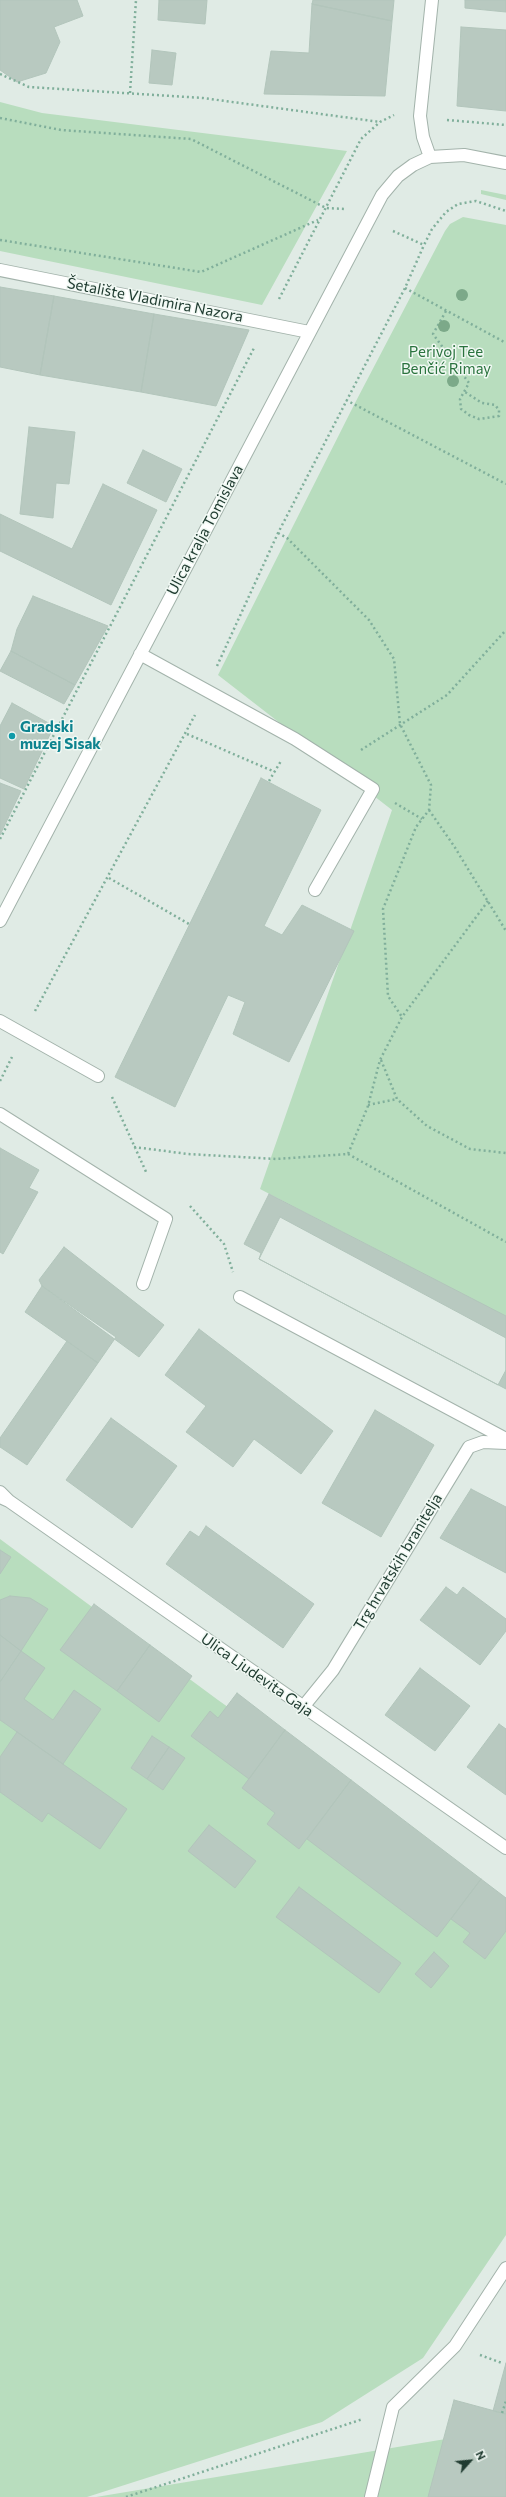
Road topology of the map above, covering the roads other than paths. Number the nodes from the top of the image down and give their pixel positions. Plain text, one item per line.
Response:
1 (432, 0) edge
2 (430, 157) junction
3 (506, 163) edge
4 (0, 270) edge
5 (309, 332) junction
6 (140, 654) junction
7 (315, 890) dead end
8 (0, 921) edge
9 (0, 1021) edge
10 (98, 1076) road end
11 (0, 1114) edge
12 (143, 1284) dead end
13 (240, 1297) dead end
14 (506, 1439) edge
15 (506, 1443) edge
16 (0, 1492) edge
17 (5, 1499) edge
18 (303, 1707) junction
19 (506, 1848) edge
20 (506, 2268) edge
21 (371, 2497) edge

1 - 2 street
2 - 3 street
2 - 5 street, Ulica kralja Tomislava
4 - 5 street, Šetalište Vladimira Nazora
5 - 6 street, Ulica kralja Tomislava
6 - 7 street
6 - 8 street, Ulica kralja Tomislava
9 - 10 street
11 - 12 street
13 - 14 street
15 - 18 street, Trg hrvatskih branitelja
16 - 17 street, Ulica Ljudevita Gaja
17 - 18 street, Ulica Ljudevita Gaja
18 - 19 street, Ulica Ljudevita Gaja
20 - 21 street

